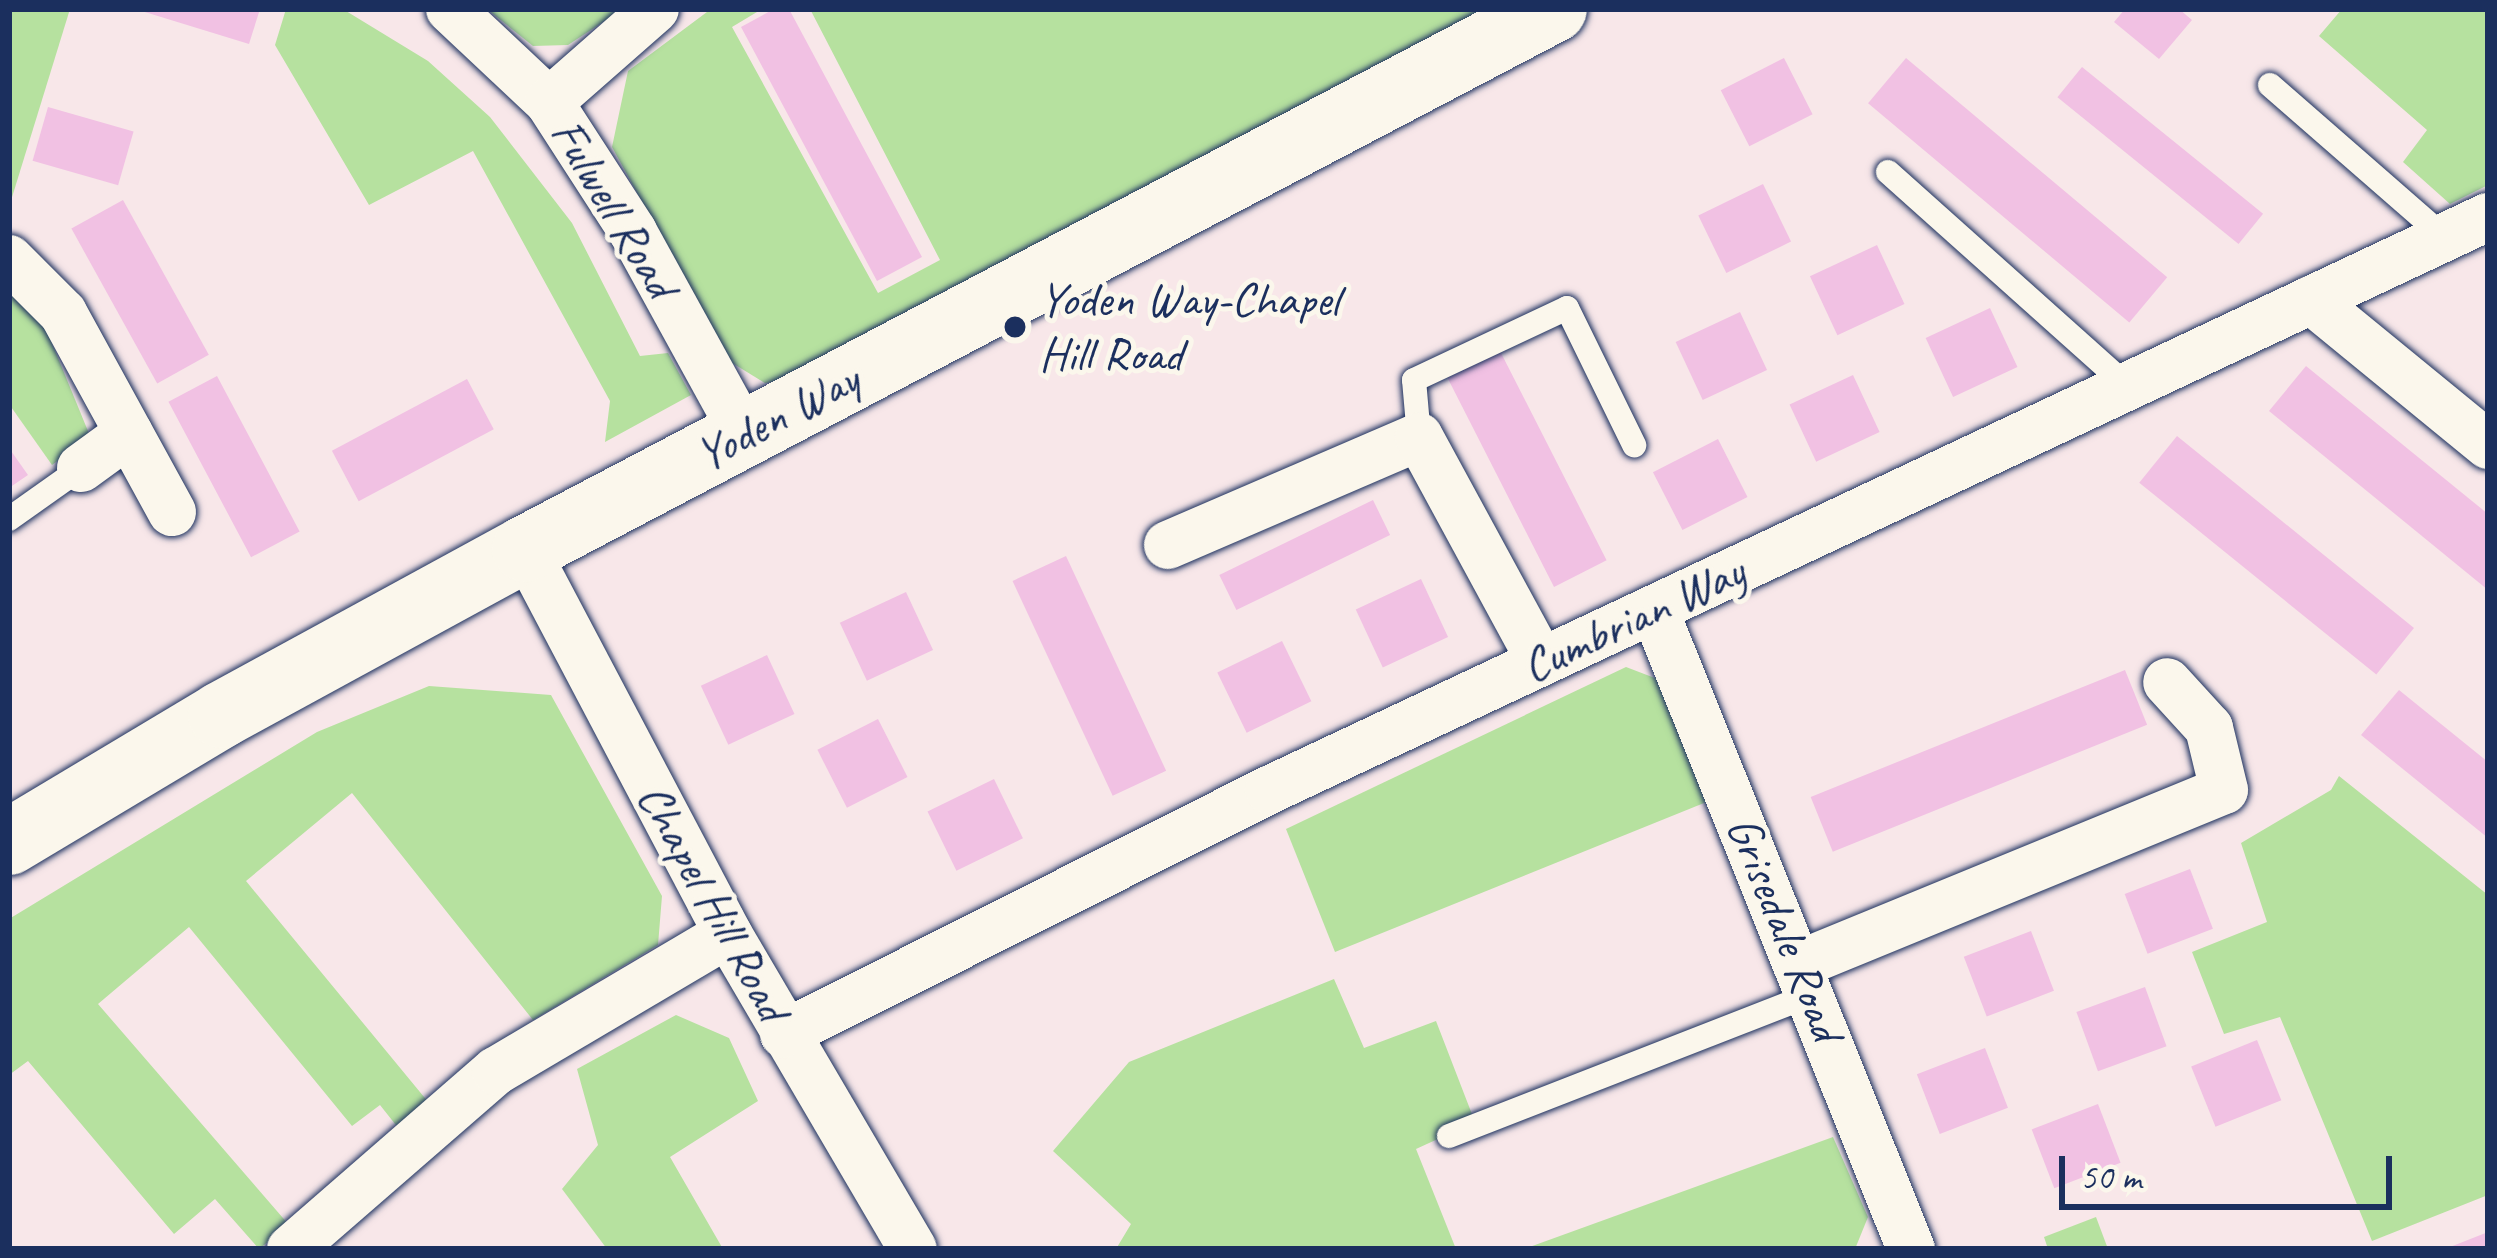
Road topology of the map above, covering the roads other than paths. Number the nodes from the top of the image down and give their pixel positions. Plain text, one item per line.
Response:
1 (450, 9) edge
2 (655, 9) edge
3 (1554, 9) edge
4 (2270, 85) dead end
5 (549, 102) junction
6 (1888, 172) dead end
7 (2488, 217) edge
8 (2444, 237) junction
9 (9, 259) edge
10 (2311, 300) junction
11 (2127, 386) junction
12 (129, 433) junction
13 (744, 434) junction
14 (1419, 437) junction
15 (1634, 445) dead end
16 (2488, 445) edge
17 (80, 468) joint
18 (172, 512) dead end
19 (9, 519) edge
20 (1168, 545) dead end
21 (525, 549) junction
22 (1654, 609) junction
23 (1540, 662) junction
24 (2167, 682) dead end
25 (9, 842) edge
26 (728, 934) junction
27 (1807, 979) junction
28 (784, 1034) junction
29 (1449, 1136) dead end
30 (291, 1249) edge
31 (914, 1249) edge
32 (1911, 1249) edge

1 - 5 street, Fulwell Road
2 - 5 street
3 - 13 main road, Yoden Way
4 - 8 lane
5 - 13 street, Fulwell Road
6 - 11 lane
7 - 8 street, Cumbrian Way
8 - 10 street, Cumbrian Way
9 - 12 street
10 - 11 street, Cumbrian Way
10 - 16 street
11 - 22 street, Cumbrian Way
12 - 17 street
12 - 18 street
13 - 21 main road, Yoden Way
14 - 15 lane
14 - 20 street
14 - 23 street
17 - 19 lane
21 - 25 main road, Yoden Way
21 - 26 street, Chapel Hill Road
22 - 23 street, Cumbrian Way
22 - 27 street, Grisedale Road
23 - 28 street, Cumbrian Way
24 - 27 street
26 - 28 street, Chapel Hill Road
26 - 30 street
27 - 29 lane
27 - 32 street, Grisedale Road
28 - 31 street, Chapel Hill Road

